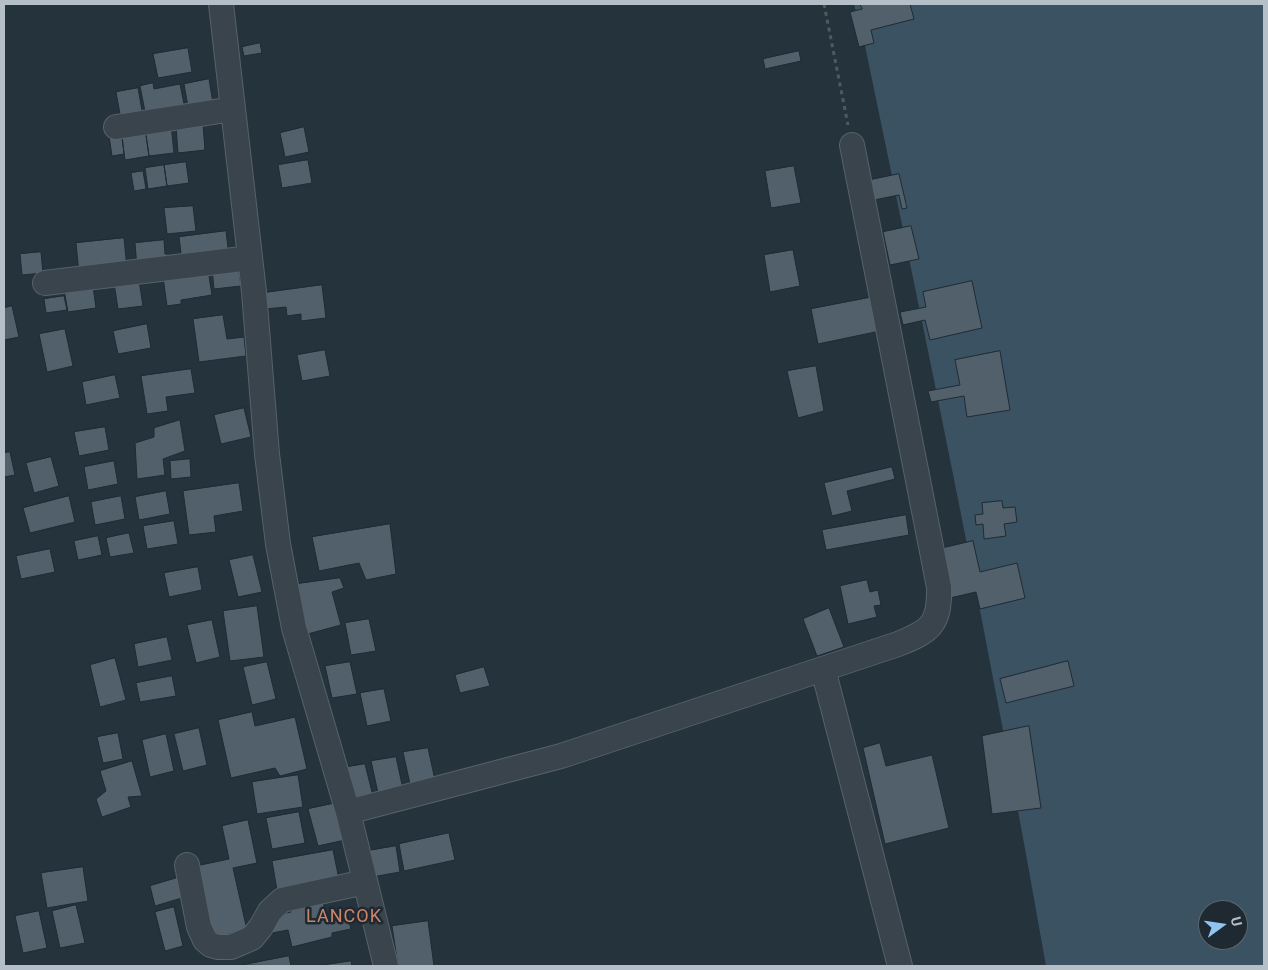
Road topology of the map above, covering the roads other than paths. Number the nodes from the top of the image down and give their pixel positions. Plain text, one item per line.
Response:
1 (221, 4) edge
2 (233, 108) junction
3 (116, 126) dead end
4 (852, 145) road end
5 (250, 258) junction
6 (45, 283) dead end
7 (823, 669) junction
8 (348, 812) junction
9 (187, 865) dead end
10 (366, 882) junction
11 (386, 966) edge
12 (900, 966) edge

1 - 2 street
2 - 3 street
2 - 5 street
4 - 7 street
5 - 6 street
5 - 8 street
7 - 8 street
7 - 12 street
8 - 10 street
9 - 10 street
10 - 11 street

